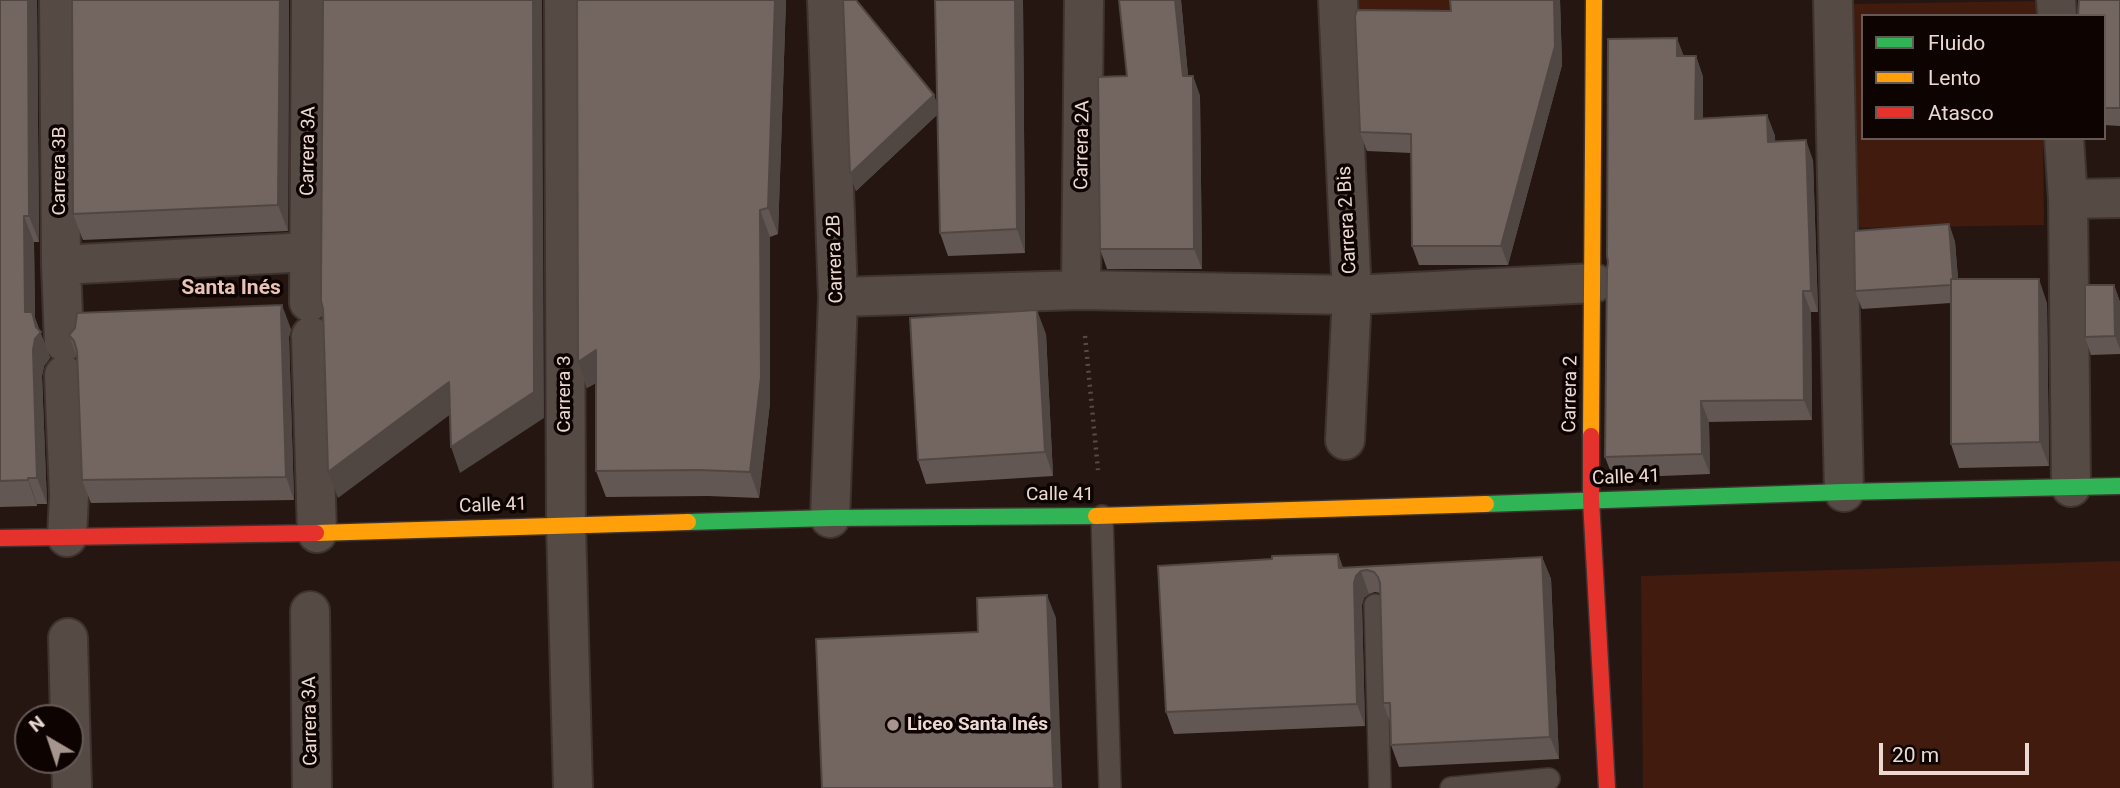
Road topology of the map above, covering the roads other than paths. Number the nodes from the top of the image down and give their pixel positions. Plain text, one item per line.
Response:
1 (59, 0) edge
2 (311, 0) edge
3 (564, 0) edge
4 (827, 0) edge
5 (1084, 0) edge
6 (1338, 0) edge
7 (1594, 0) edge
8 (1833, 0) edge
9 (2064, 140) edge
10 (2120, 198) edge
11 (2068, 199) junction
12 (308, 251) junction
13 (61, 265) junction
14 (1594, 283) junction
15 (1081, 290) junction
16 (1352, 295) junction
17 (838, 297) junction
18 (1345, 440) dead end
19 (2120, 485) edge
20 (2071, 488) junction
21 (1844, 492) junction
22 (1591, 500) junction
23 (1102, 516) junction
24 (830, 518) junction
25 (566, 525) junction
26 (317, 533) junction
27 (67, 537) junction
28 (0, 538) edge
29 (1375, 605) edge
30 (310, 611) dead end
31 (68, 638) dead end
32 (70, 704) edge
33 (1549, 779) dead end
34 (312, 788) edge
35 (572, 788) edge
36 (1110, 788) edge
37 (1380, 788) edge
38 (1451, 788) edge
39 (1607, 788) edge

1 - 13 street, Carrera 3B
2 - 12 street, Carrera 3A
3 - 25 street, Carrera 3
4 - 17 street, Carrera 2B
5 - 15 street, Carrera 2A
6 - 16 street, Carrera 2 Bis
7 - 14 street, Carrera 2
8 - 21 street
9 - 11 street
10 - 11 street
11 - 20 street
12 - 13 street
12 - 26 street, Carrera 3A
13 - 27 street, Carrera 3B
14 - 16 street
14 - 22 street, Carrera 2
15 - 16 street
15 - 17 street
16 - 18 street, Carrera 2 Bis
17 - 24 street, Carrera 2B
19 - 20 street, Calle 41
20 - 21 street, Calle 41
21 - 22 street, Calle 41
22 - 23 street, Calle 41
22 - 39 street, Carrera 2
23 - 24 street, Calle 41
23 - 36 lane
24 - 25 street, Calle 41
25 - 26 street, Calle 41
25 - 35 street, Carrera 3
26 - 27 street, Calle 41
27 - 28 street, Calle 41
29 - 37 lane
30 - 34 street, Carrera 3A
31 - 32 street
33 - 38 lane

